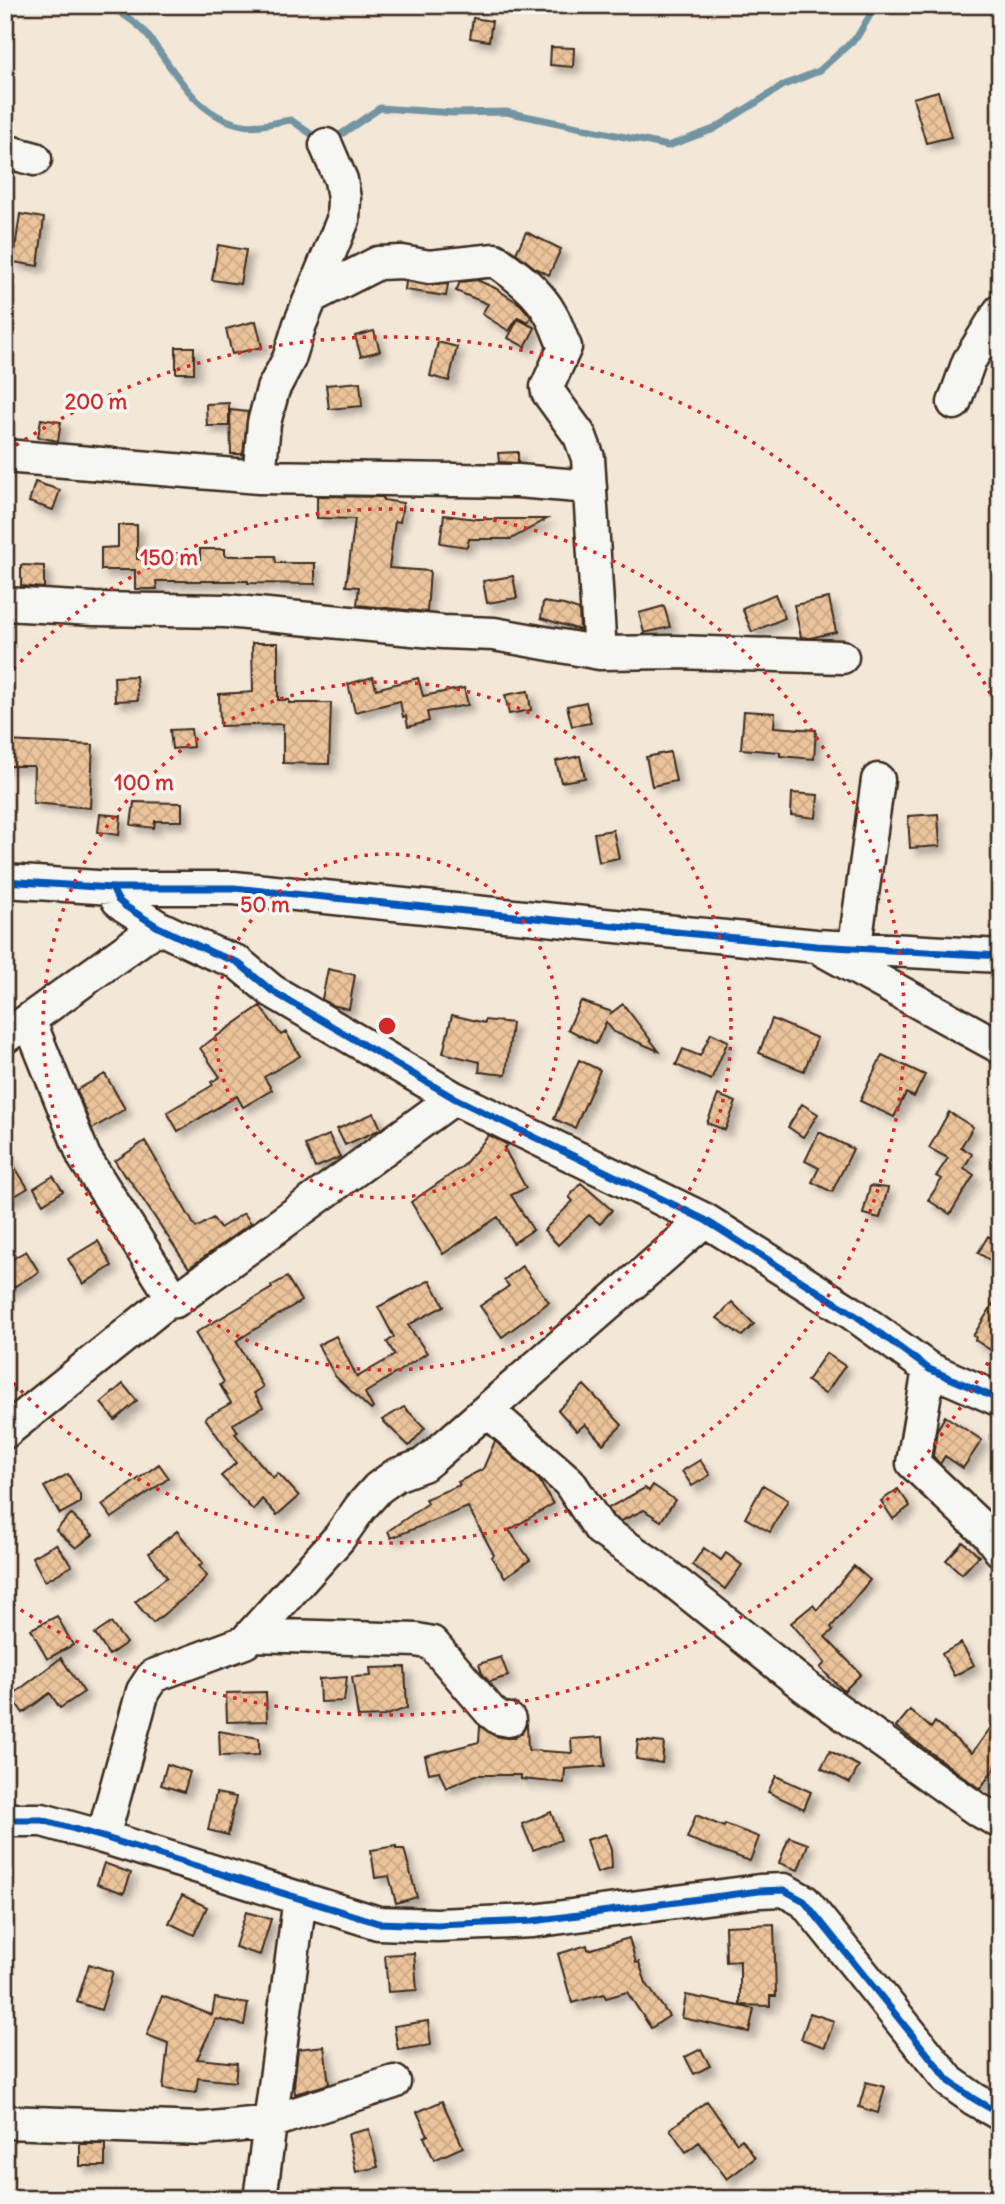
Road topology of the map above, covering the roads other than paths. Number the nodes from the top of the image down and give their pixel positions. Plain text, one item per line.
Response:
1 (326, 145) dead end
2 (313, 296) junction
3 (1000, 311) edge
4 (954, 403) dead end
5 (5, 456) edge
6 (259, 477) junction
7 (590, 487) junction
8 (5, 604) edge
9 (600, 653) junction
10 (842, 657) dead end
11 (878, 780) dead end
12 (5, 881) edge
13 (112, 888) junction
14 (158, 927) junction
15 (1000, 956) edge
16 (853, 957) junction
17 (17, 1028) edge
18 (1000, 1047) edge
19 (454, 1098) junction
20 (705, 1220) junction
21 (175, 1301) junction
22 (929, 1368) junction
23 (1000, 1400) edge
24 (488, 1411) junction
25 (5, 1432) edge
26 (1000, 1550) edge
27 (253, 1635) junction
28 (509, 1720) dead end
29 (5, 1820) edge
30 (1000, 1822) edge
31 (103, 1837) junction
32 (300, 1898) junction
33 (394, 2082) dead end
34 (1000, 2113) edge
35 (5, 2122) edge
36 (270, 2122) junction
37 (260, 2199) edge

1 - 2 street
2 - 6 street
2 - 7 street
3 - 4 street
5 - 6 street
6 - 7 street
7 - 9 street
8 - 9 street
9 - 10 street
11 - 16 street
12 - 13 street
13 - 14 street
13 - 16 street
14 - 17 street
14 - 19 street
15 - 16 street
16 - 18 street
17 - 21 street
19 - 20 street
19 - 21 street
20 - 22 street
20 - 24 street
21 - 25 street
22 - 23 street
22 - 26 street
24 - 27 street
24 - 30 street
27 - 28 street
27 - 31 street
29 - 31 street
31 - 32 street
32 - 34 street
32 - 36 street
33 - 36 street
35 - 36 street
36 - 37 street

